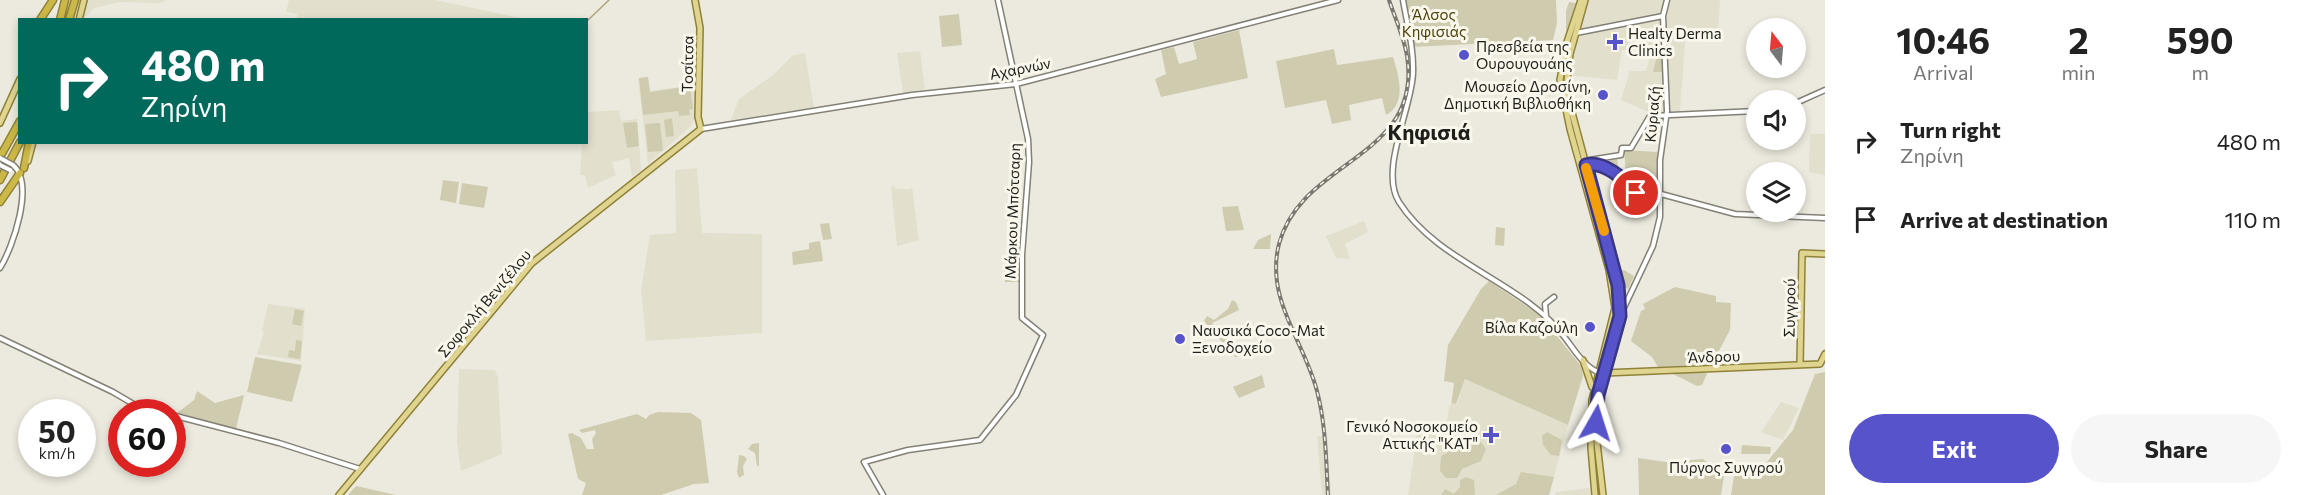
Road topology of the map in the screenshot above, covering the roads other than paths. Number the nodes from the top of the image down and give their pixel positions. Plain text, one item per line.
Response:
1 (51, 0) edge
2 (65, 0) edge
3 (75, 0) edge
4 (84, 0) edge
5 (695, 0) edge
6 (998, 0) edge
7 (1338, 0) edge
8 (1403, 0) edge
9 (1581, 0) edge
10 (1586, 0) edge
11 (1667, 0) edge
12 (1663, 16) junction
13 (41, 18) edge
14 (60, 18) edge
15 (70, 18) edge
16 (80, 18) edge
17 (1575, 33) junction
18 (18, 82) edge
19 (1017, 84) junction
20 (1825, 90) edge
21 (1806, 98) edge
22 (1746, 111) edge
23 (1666, 115) junction
24 (698, 117) junction
25 (0, 123) edge
26 (18, 125) edge
27 (701, 129) junction
28 (689, 136) junction
29 (19, 144) edge
30 (30, 144) edge
31 (0, 158) edge
32 (1583, 164) junction
33 (0, 165) edge
34 (22, 171) junction
35 (0, 180) edge
36 (1661, 194) junction
37 (0, 202) edge
38 (1825, 218) edge
39 (1825, 254) edge
40 (0, 268) edge
41 (1554, 297) dead end
42 (1620, 316) junction
43 (1548, 319) junction
44 (0, 338) edge
45 (1825, 354) edge
46 (1583, 360) junction
47 (1800, 365) junction
48 (1600, 373) junction
49 (1593, 393) junction
50 (125, 399) edge
51 (186, 419) edge
52 (360, 469) junction
53 (339, 495) edge
54 (883, 495) edge
55 (1595, 495) edge
56 (1603, 495) edge

1 - 13 highway
2 - 14 highway
3 - 15 highway
4 - 16 main road
5 - 24 main road, Τοσίτσα
6 - 19 street, Μάρκου Μπότσαρη
7 - 19 street, Αχαρνών
8 - 43 street
9 - 32 main road
10 - 17 main road
11 - 12 street, Κυριαζή
12 - 17 street
12 - 23 street, Κυριαζή
17 - 32 main road
18 - 25 main road
19 - 27 street, Αχαρνών
19 - 54 street, Μάρκου Μπότσαρη
20 - 21 street
22 - 23 street
23 - 32 street
23 - 36 street, Κυριαζή
24 - 27 main road, Τοσίτσα
24 - 28 main road
26 - 31 highway
27 - 28 main road, Σοφοκλή Βενιζέλου
28 - 52 main road, Σοφοκλή Βενιζέλου
29 - 35 highway
30 - 34 highway
31 - 34 street, bridge
32 - 36 street
32 - 42 main road
32 - 48 main road
33 - 34 street, bridge
34 - 37 highway
34 - 40 street
36 - 38 street
36 - 42 street, Κυριαζή
39 - 47 main road, Συγγρού
41 - 43 street
42 - 48 main road
43 - 46 street
44 - 50 street
45 - 47 main road, Άνδρου
46 - 48 street
46 - 49 main road
47 - 48 main road, Άνδρου
48 - 49 main road
48 - 56 main road
49 - 55 main road
51 - 52 street
52 - 53 main road, Σοφοκλή Βενιζέλου

